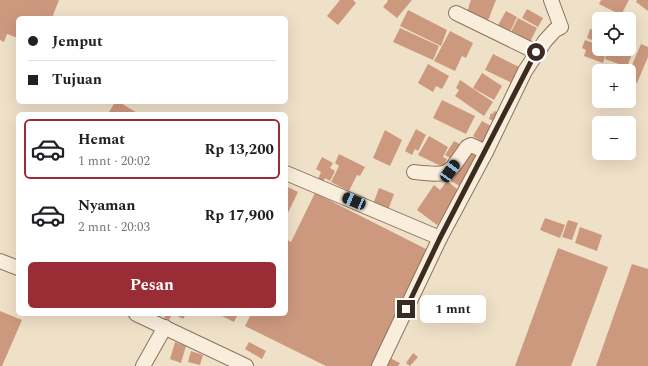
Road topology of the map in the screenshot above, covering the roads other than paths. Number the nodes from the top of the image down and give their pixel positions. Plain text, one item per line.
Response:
1 (550, 0) edge
2 (456, 13) dead end
3 (536, 52) junction
4 (486, 152) junction
5 (414, 172) dead end
6 (288, 174) edge
7 (440, 238) junction
8 (0, 261) edge
9 (16, 267) edge
10 (141, 316) edge
11 (166, 327) junction
12 (143, 366) edge
13 (246, 366) edge
14 (379, 366) edge

1 - 3 street
2 - 3 street
3 - 4 street
4 - 5 street
4 - 7 street
6 - 7 street
7 - 14 street
8 - 9 street
10 - 11 street
11 - 12 street
11 - 13 street

